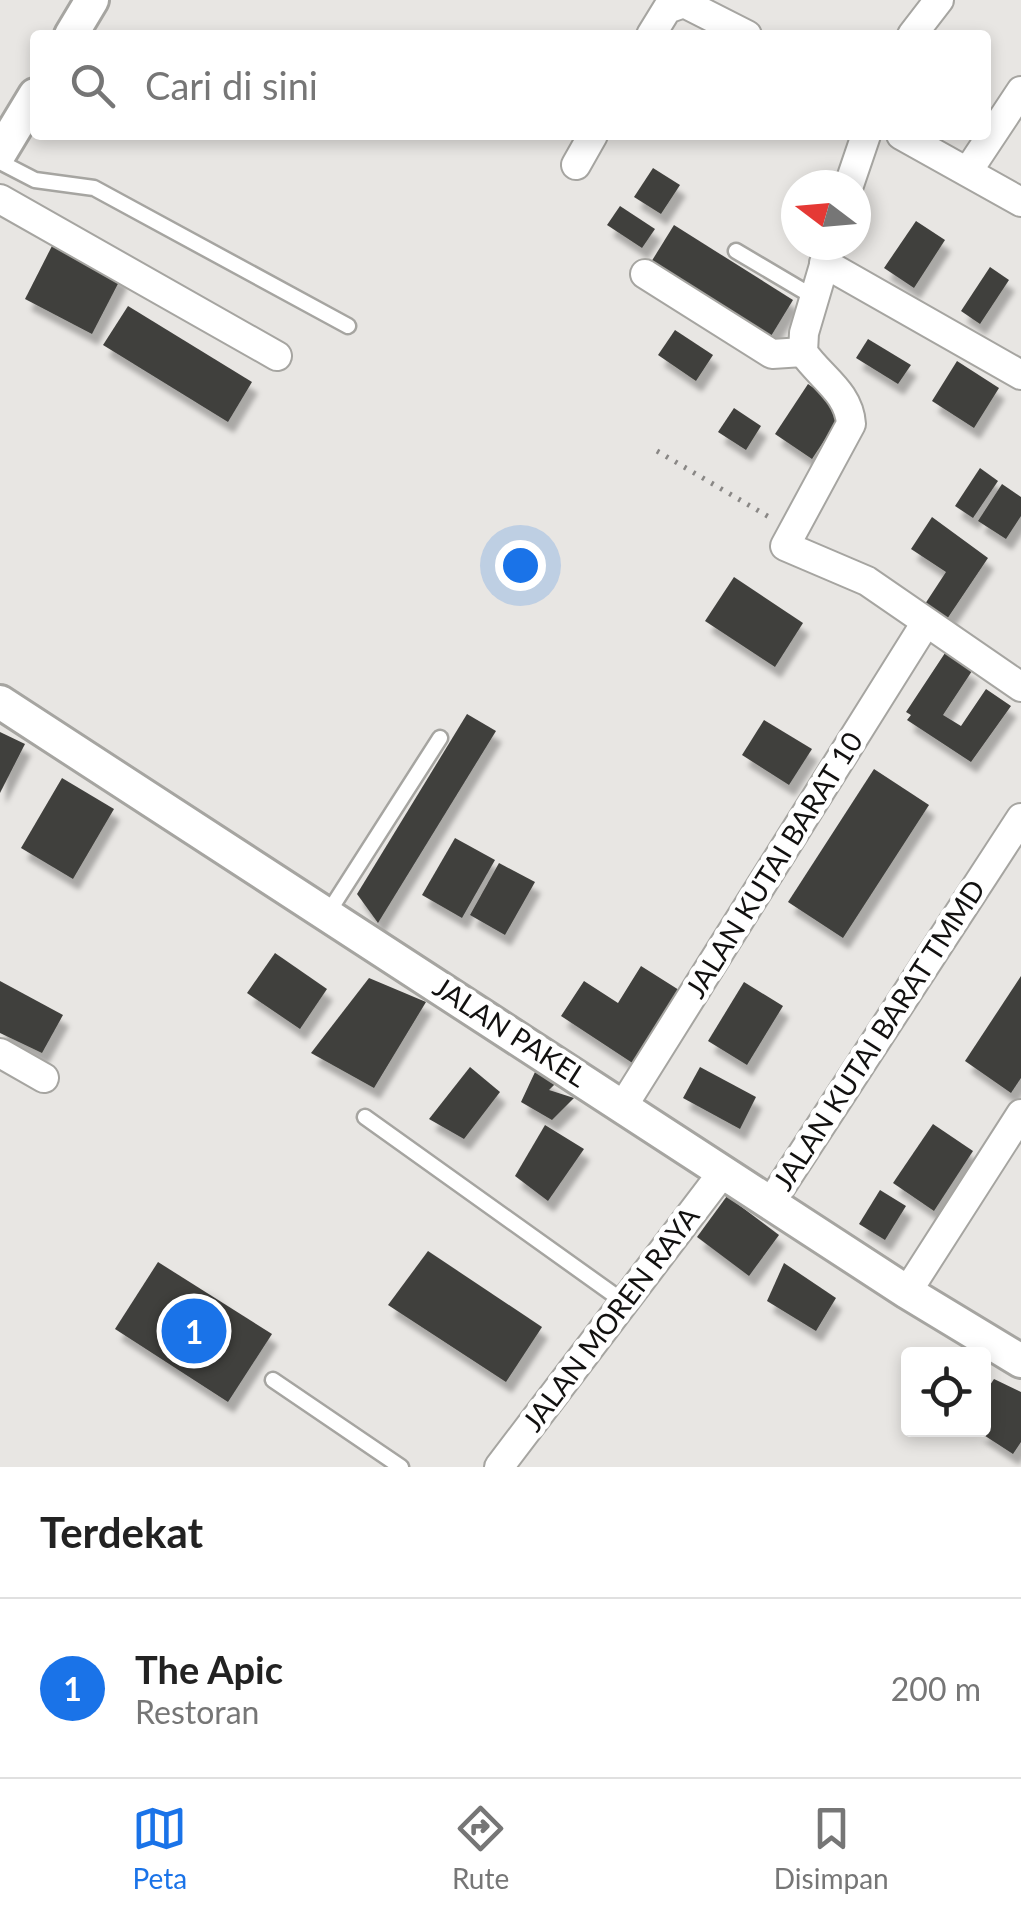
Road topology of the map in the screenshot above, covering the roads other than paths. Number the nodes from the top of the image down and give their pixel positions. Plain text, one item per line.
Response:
1 (92, 0) edge
2 (938, 0) edge
3 (74, 30) edge
4 (654, 30) edge
5 (737, 30) edge
6 (916, 30) edge
7 (1021, 91) edge
8 (30, 102) edge
9 (991, 137) edge
10 (590, 140) edge
11 (864, 140) edge
12 (910, 140) edge
13 (989, 140) edge
14 (0, 153) edge
15 (0, 162) edge
16 (576, 164) dead end
17 (853, 170) edge
18 (968, 172) junction
19 (0, 200) edge
20 (1021, 202) edge
21 (736, 250) dead end
22 (824, 264) edge
23 (644, 274) dead end
24 (348, 326) dead end
25 (803, 352) junction
26 (278, 356) dead end
27 (1021, 374) edge
28 (925, 624) junction
29 (1021, 687) edge
30 (0, 702) edge
31 (440, 738) dead end
32 (1021, 818) edge
33 (325, 912) junction
34 (0, 1053) edge
35 (44, 1078) dead end
36 (623, 1106) junction
37 (1021, 1114) edge
38 (365, 1117) dead end
39 (723, 1172) junction
40 (770, 1202) junction
41 (907, 1292) junction
42 (624, 1302) junction
43 (1021, 1361) edge
44 (272, 1380) dead end
45 (400, 1467) edge
46 (499, 1467) edge

1 - 3 street
2 - 6 street
4 - 5 street
7 - 9 street
8 - 14 street
10 - 16 street
11 - 17 street
12 - 18 street
13 - 18 street
15 - 24 lane
18 - 20 street
19 - 26 street
21 - 22 lane
22 - 25 street
22 - 27 street
23 - 25 street
25 - 28 street
28 - 29 street
28 - 36 street, JALAN KUTAI BARAT 10
30 - 33 street, JALAN PAKEL
31 - 33 lane
32 - 40 street, JALAN KUTAI BARAT TMMD
33 - 36 street, JALAN PAKEL
34 - 35 street
36 - 39 street, JALAN PAKEL
37 - 41 street
38 - 42 lane
39 - 40 street, JALAN PAKEL
39 - 42 street, JALAN MOREN RAYA
40 - 41 street, JALAN PAKEL
41 - 43 street, JALAN PAKEL
42 - 46 street, JALAN MOREN RAYA
44 - 45 lane

